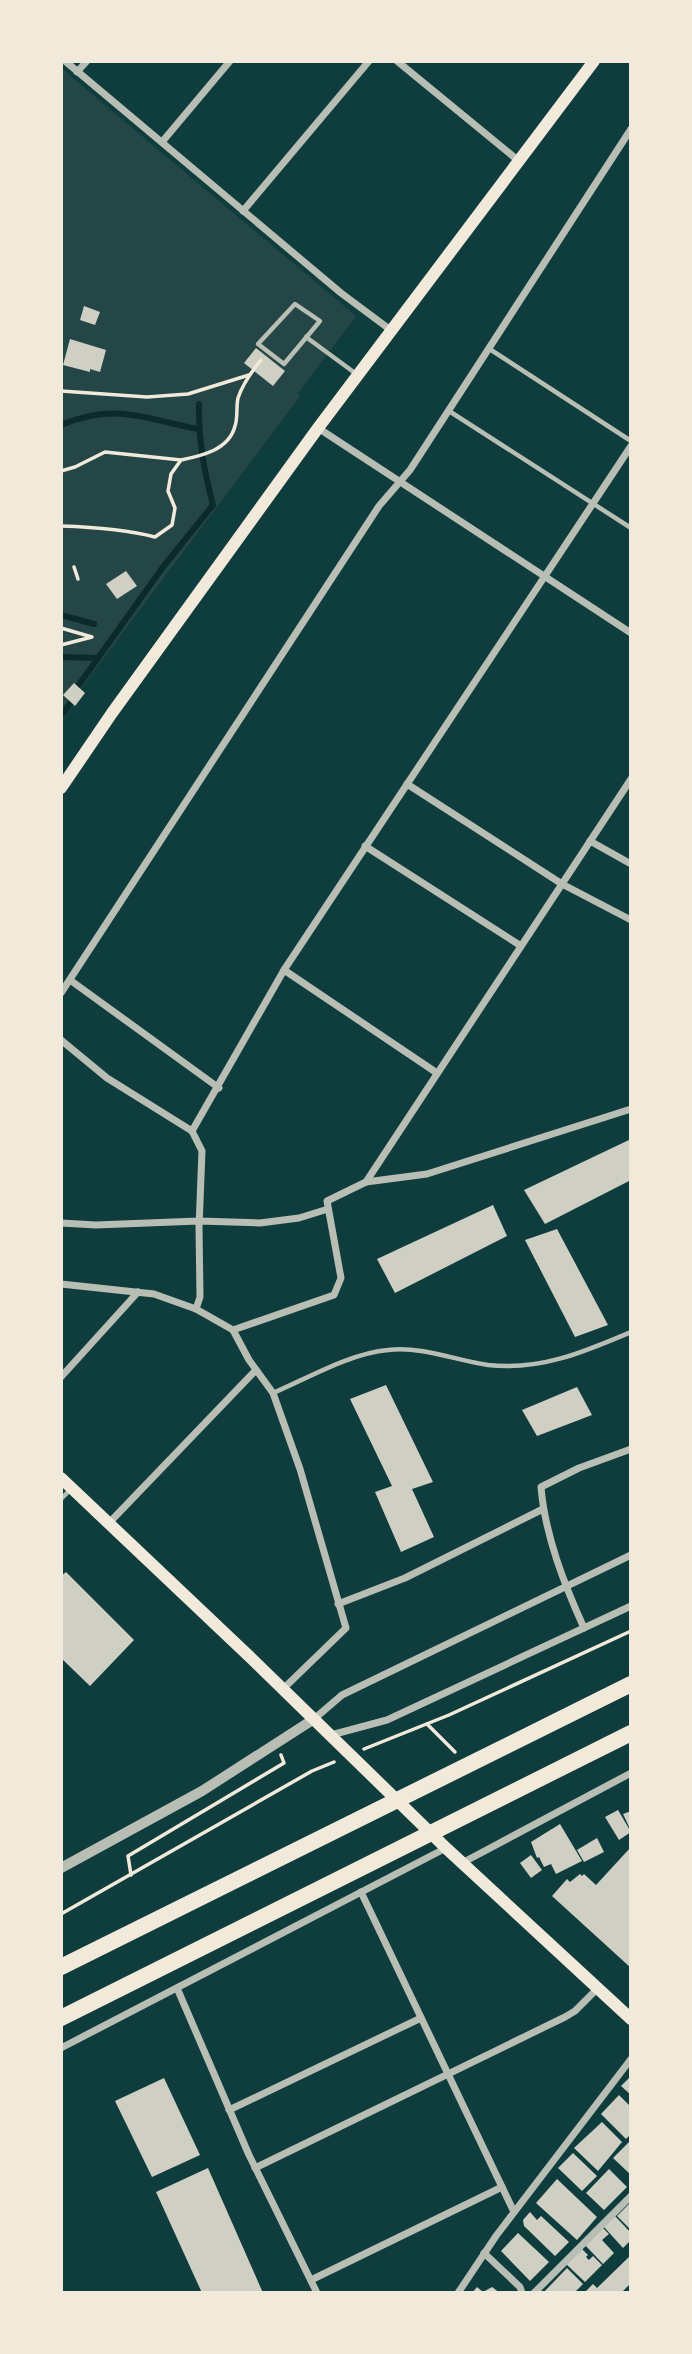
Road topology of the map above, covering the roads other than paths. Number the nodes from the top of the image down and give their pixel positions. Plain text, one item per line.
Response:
1 (65, 61) edge
2 (87, 61) edge
3 (230, 61) edge
4 (369, 61) edge
5 (397, 61) edge
6 (594, 61) edge
7 (77, 72) junction
8 (631, 128) edge
9 (162, 142) junction
10 (520, 162) junction
11 (243, 211) junction
12 (392, 331) junction
13 (306, 338) junction
14 (488, 348) junction
15 (358, 376) junction
16 (449, 410) junction
17 (318, 428) junction
18 (631, 444) edge
19 (399, 483) junction
20 (593, 504) junction
21 (631, 528) edge
22 (545, 578) junction
23 (631, 633) edge
24 (631, 779) edge
25 (407, 785) junction
26 (61, 788) edge
27 (590, 841) junction
28 (365, 846) junction
29 (631, 864) edge
30 (562, 884) junction
31 (631, 920) edge
32 (521, 946) junction
33 (284, 971) junction
34 (70, 980) junction
35 (61, 993) edge
36 (61, 1040) edge
37 (438, 1073) junction
38 (219, 1087) junction
39 (631, 1110) edge
40 (192, 1131) junction
41 (366, 1182) junction
42 (328, 1209) junction
43 (199, 1220) junction
44 (61, 1223) edge
45 (61, 1284) edge
46 (138, 1292) junction
47 (196, 1309) junction
48 (233, 1330) junction
49 (631, 1332) edge
50 (256, 1370) junction
51 (61, 1377) edge
52 (274, 1393) junction
53 (631, 1449) edge
54 (61, 1478) edge
55 (72, 1488) junction
56 (61, 1499) edge
57 (543, 1509) junction
58 (109, 1523) junction
59 (631, 1555) edge
60 (565, 1587) junction
61 (338, 1604) junction
62 (631, 1606) edge
63 (584, 1628) junction
64 (631, 1684) edge
65 (284, 1689) junction
66 (314, 1718) junction
67 (631, 1733) edge
68 (331, 1735) junction
69 (631, 1773) edge
70 (446, 1848) junction
71 (462, 1863) junction
72 (61, 1868) edge
73 (361, 1892) junction
74 (61, 1967) edge
75 (177, 1988) junction
76 (598, 1988) junction
77 (61, 2018) edge
78 (421, 2018) junction
79 (631, 2019) edge
80 (61, 2048) edge
81 (631, 2059) edge
82 (449, 2075) junction
83 (229, 2110) junction
84 (256, 2168) junction
85 (502, 2187) junction
86 (631, 2196) edge
87 (514, 2212) junction
88 (484, 2253) junction
89 (311, 2280) junction
90 (317, 2293) edge
91 (458, 2293) edge
92 (523, 2293) edge
93 (534, 2293) edge

1 - 7 street
2 - 7 street
3 - 9 street
4 - 11 street
5 - 10 street
6 - 10 main road
7 - 9 street
8 - 14 street
9 - 11 street
10 - 12 main road
11 - 12 street
12 - 15 main road
13 - 13 lane
13 - 15 lane
14 - 16 street
14 - 18 lane
15 - 17 main road
16 - 19 street
16 - 20 lane
17 - 19 street
17 - 26 main road
18 - 20 street
19 - 22 street
19 - 34 street
20 - 21 lane
20 - 22 street
22 - 23 street
22 - 25 street
24 - 27 street
25 - 28 street
25 - 30 street
27 - 29 street
27 - 30 street
28 - 32 street
28 - 33 street
30 - 31 street
30 - 32 street
32 - 37 street
33 - 37 street
33 - 38 street
34 - 35 street
34 - 38 street
36 - 40 street
37 - 41 street
38 - 40 street
39 - 41 street
40 - 43 street
41 - 42 street
42 - 43 street
42 - 48 street
43 - 44 street
43 - 47 street
45 - 46 street
46 - 47 street
46 - 51 street
47 - 48 street
48 - 50 street
49 - 52 lane
50 - 52 street
50 - 58 street
52 - 61 street
53 - 57 street
54 - 55 main road
55 - 56 lane
55 - 58 main road
57 - 60 street
57 - 61 street
58 - 65 main road
59 - 60 street
60 - 63 street
60 - 66 street
61 - 65 street
62 - 63 street
63 - 68 street
64 - 74 highway
65 - 66 main road
66 - 68 main road
66 - 72 street
67 - 77 highway
68 - 70 main road
69 - 71 street
70 - 71 main road
70 - 73 street
71 - 76 main road
73 - 75 street
73 - 78 street
75 - 80 street
75 - 83 street
76 - 79 main road
76 - 82 street
78 - 82 street
78 - 83 street
81 - 87 street
82 - 84 street
82 - 85 street
83 - 84 street
84 - 89 street
85 - 87 street
85 - 89 street
86 - 93 street
87 - 88 street
88 - 91 street
88 - 92 street
89 - 90 street

